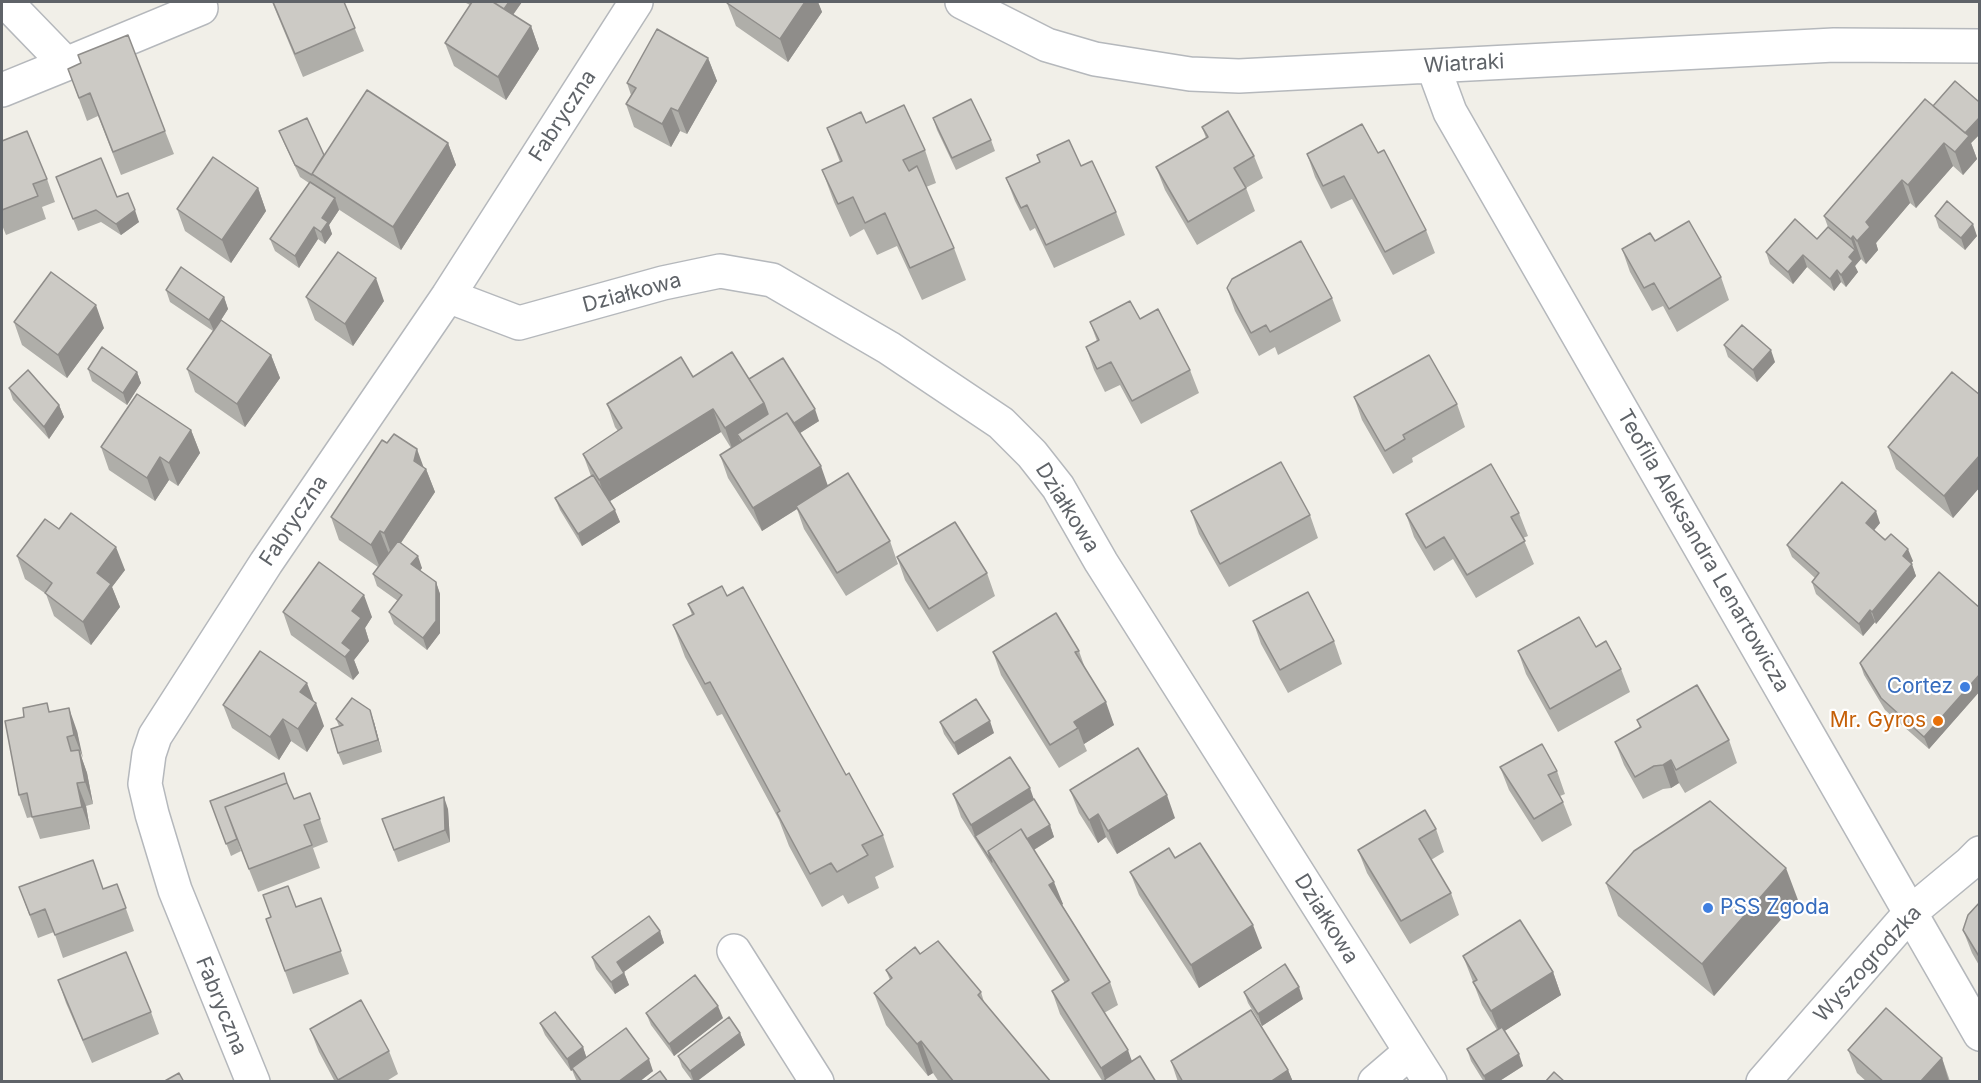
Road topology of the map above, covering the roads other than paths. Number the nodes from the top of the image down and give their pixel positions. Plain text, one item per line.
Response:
1 (6, 2) edge
2 (636, 2) edge
3 (962, 2) edge
4 (201, 8) dead end
5 (1980, 46) edge
6 (66, 64) junction
7 (1433, 66) junction
8 (2, 90) edge
9 (448, 296) junction
10 (1980, 853) edge
11 (1911, 912) junction
12 (734, 951) dead end
13 (1980, 1034) edge
14 (1410, 1052) junction
15 (253, 1082) edge
16 (817, 1082) edge
17 (1375, 1082) edge
18 (1430, 1082) edge
19 (1763, 1082) edge

1 - 6 street
2 - 9 street, Fabryczna
3 - 7 street, Wiatraki
4 - 6 street
5 - 7 street, Wiatraki
6 - 8 street
7 - 11 street, Teofila Aleksandra Lenartowicza
9 - 14 street, Działkowa
9 - 15 street, Fabryczna
10 - 11 street, Wyszogrodzka
11 - 13 street, Teofila Aleksandra Lenartowicza
11 - 19 street, Wyszogrodzka
12 - 16 street
14 - 17 street
14 - 18 street, Działkowa

